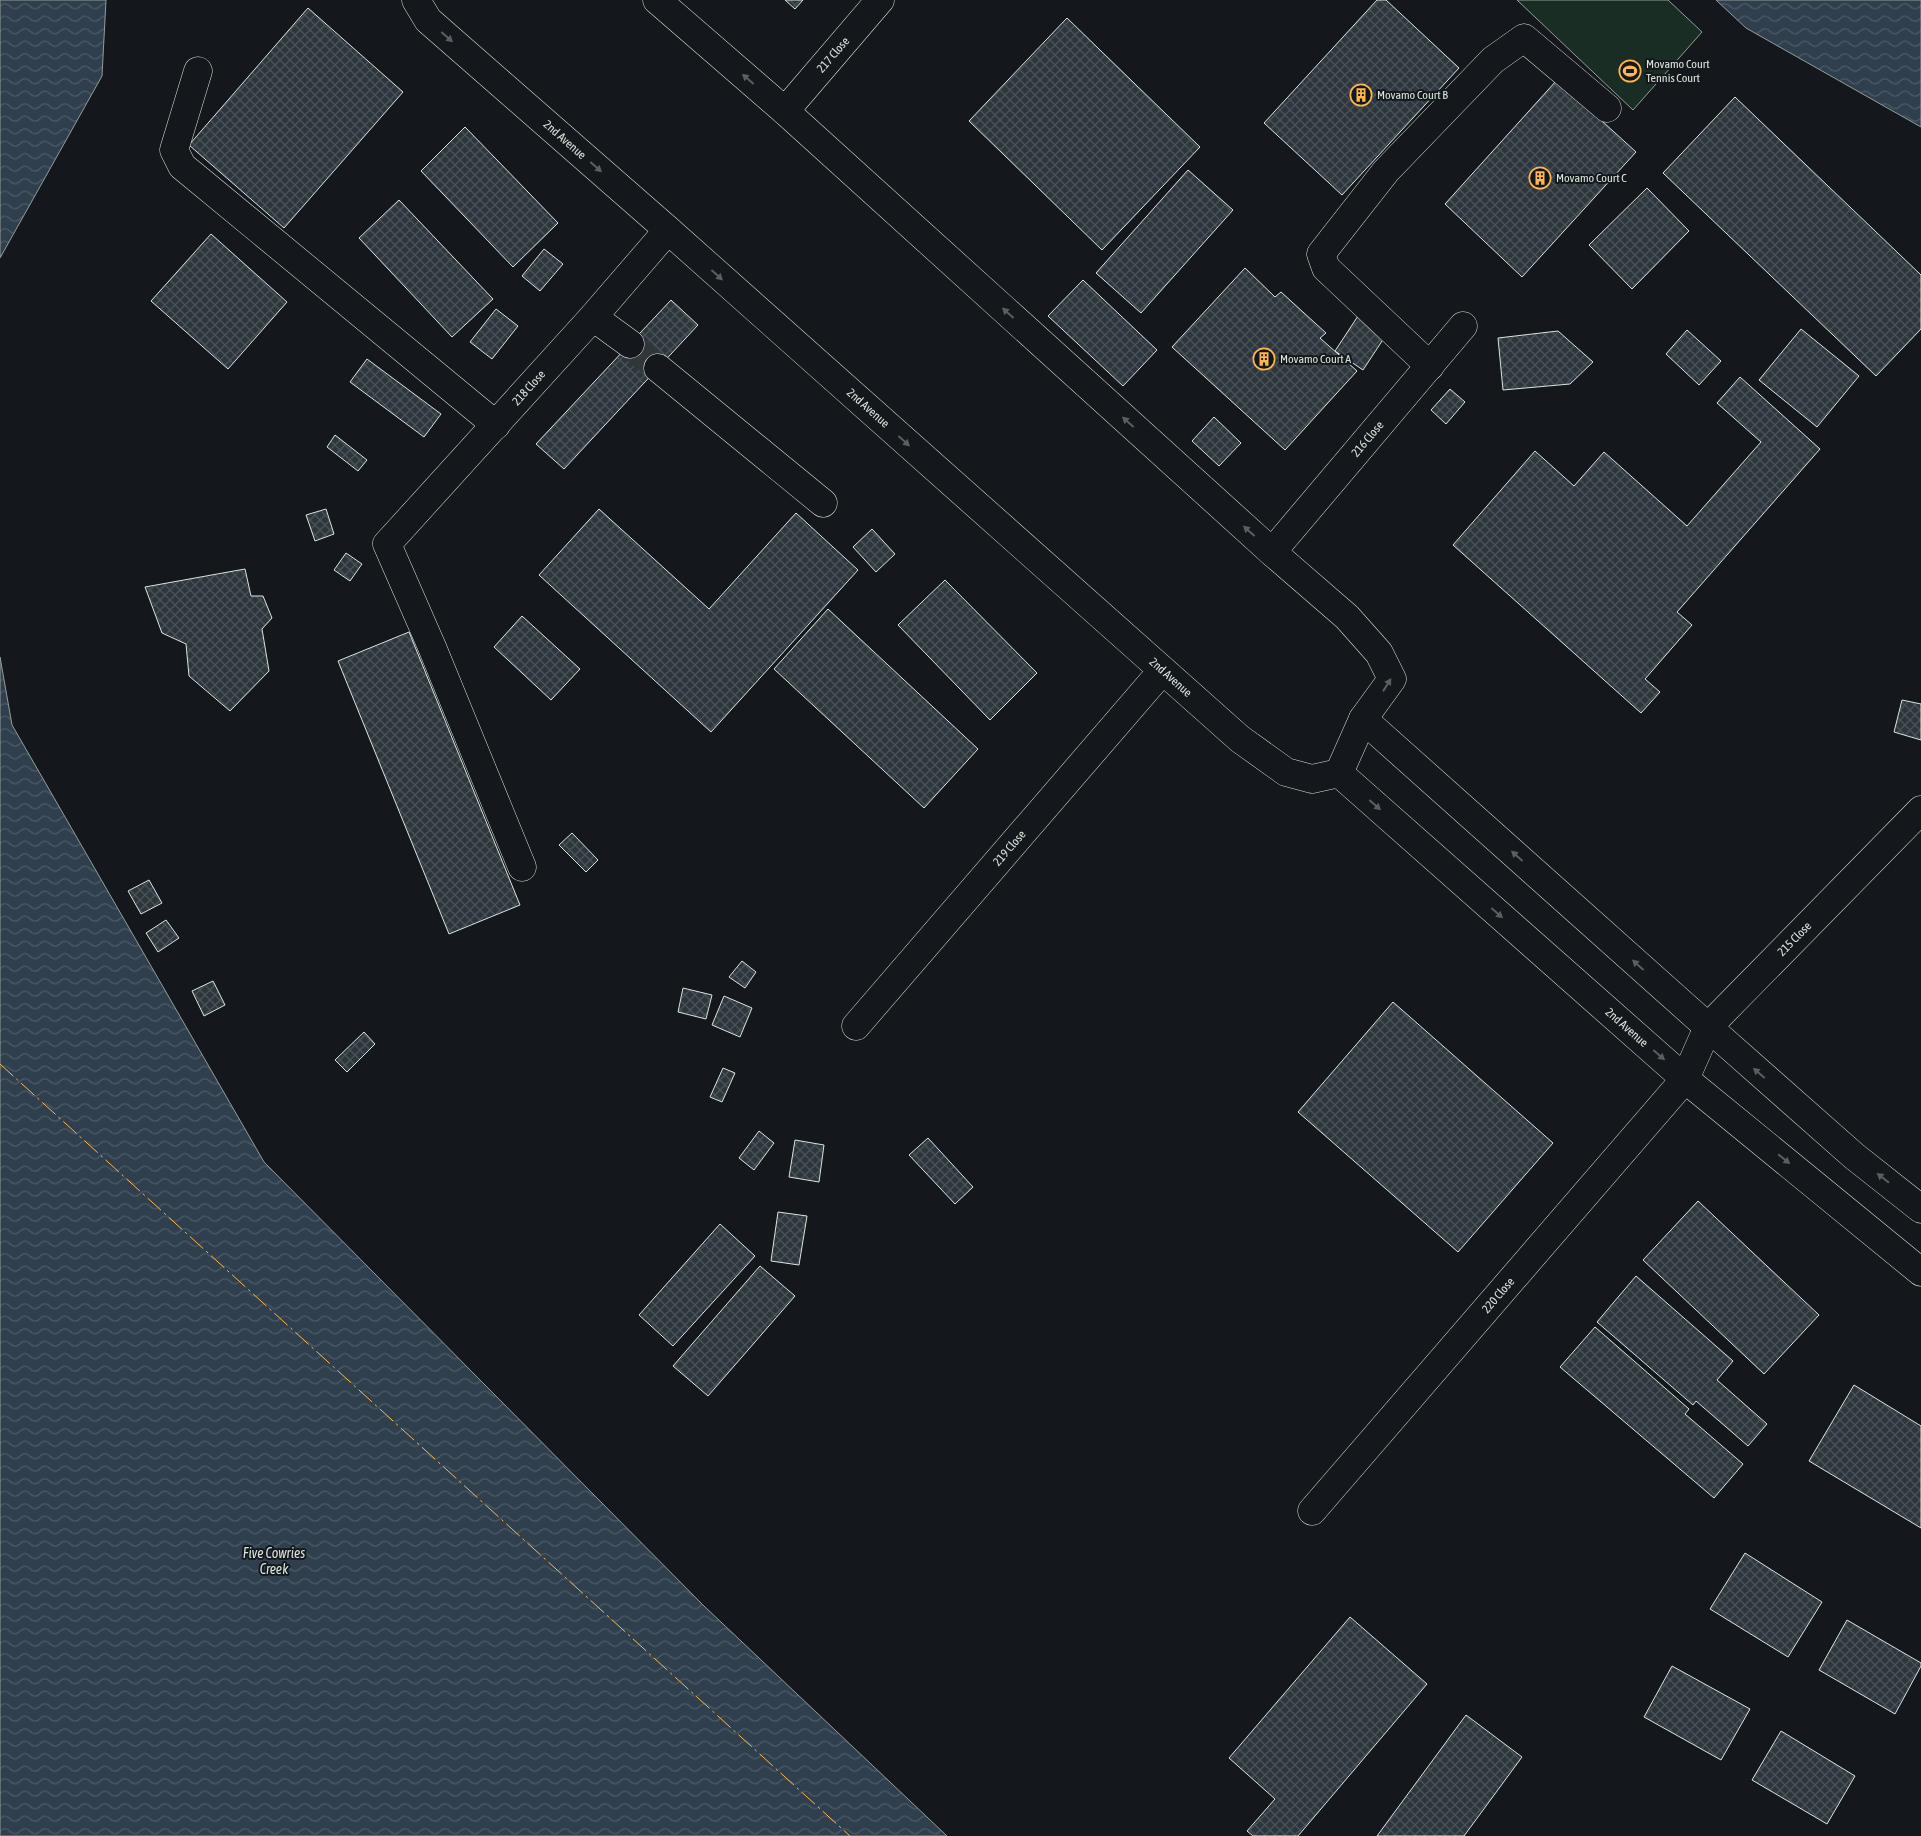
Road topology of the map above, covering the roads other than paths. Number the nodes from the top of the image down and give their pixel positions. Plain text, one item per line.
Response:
1 (416, 0) edge
2 (657, 0) edge
3 (880, 0) edge
4 (198, 71) dead end
5 (1607, 108) dead end
6 (785, 111) junction
7 (668, 230) junction
8 (593, 317) junction
9 (1463, 326) dead end
10 (630, 344) tunnel mouth
11 (1430, 366) junction
12 (658, 368) tunnel mouth
13 (496, 425) junction
14 (823, 503) dead end
15 (1272, 552) junction
16 (1162, 671) junction
17 (1363, 719) junction
18 (1339, 773) junction
19 (1921, 810) edge
20 (522, 866) dead end
21 (856, 1026) dead end
22 (1708, 1027) junction
23 (1685, 1079) junction
24 (1921, 1208) edge
25 (1921, 1272) edge
26 (1312, 1511) dead end

1 -> 7 street, 2nd Avenue
6 -> 2 street
3 - 6 street, 217 Close
4 - 13 street
5 - 11 street
15 -> 6 street
7 - 8 street, 218 Close
7 -> 16 street, 2nd Avenue
8 - 10 street
8 - 13 street, 218 Close
9 - 11 street, 216 Close
11 - 15 street, 216 Close
12 - 14 street
13 - 20 street, 218 Close
17 -> 15 street
16 - 18 street, 2nd Avenue
16 - 21 street, 219 Close
17 - 18 street
22 -> 17 street
18 -> 23 street, 2nd Avenue
19 - 22 street, 215 Close
22 - 23 street, 215 Close
24 -> 22 street
23 -> 25 street, 2nd Avenue
23 - 26 street, 220 Close

